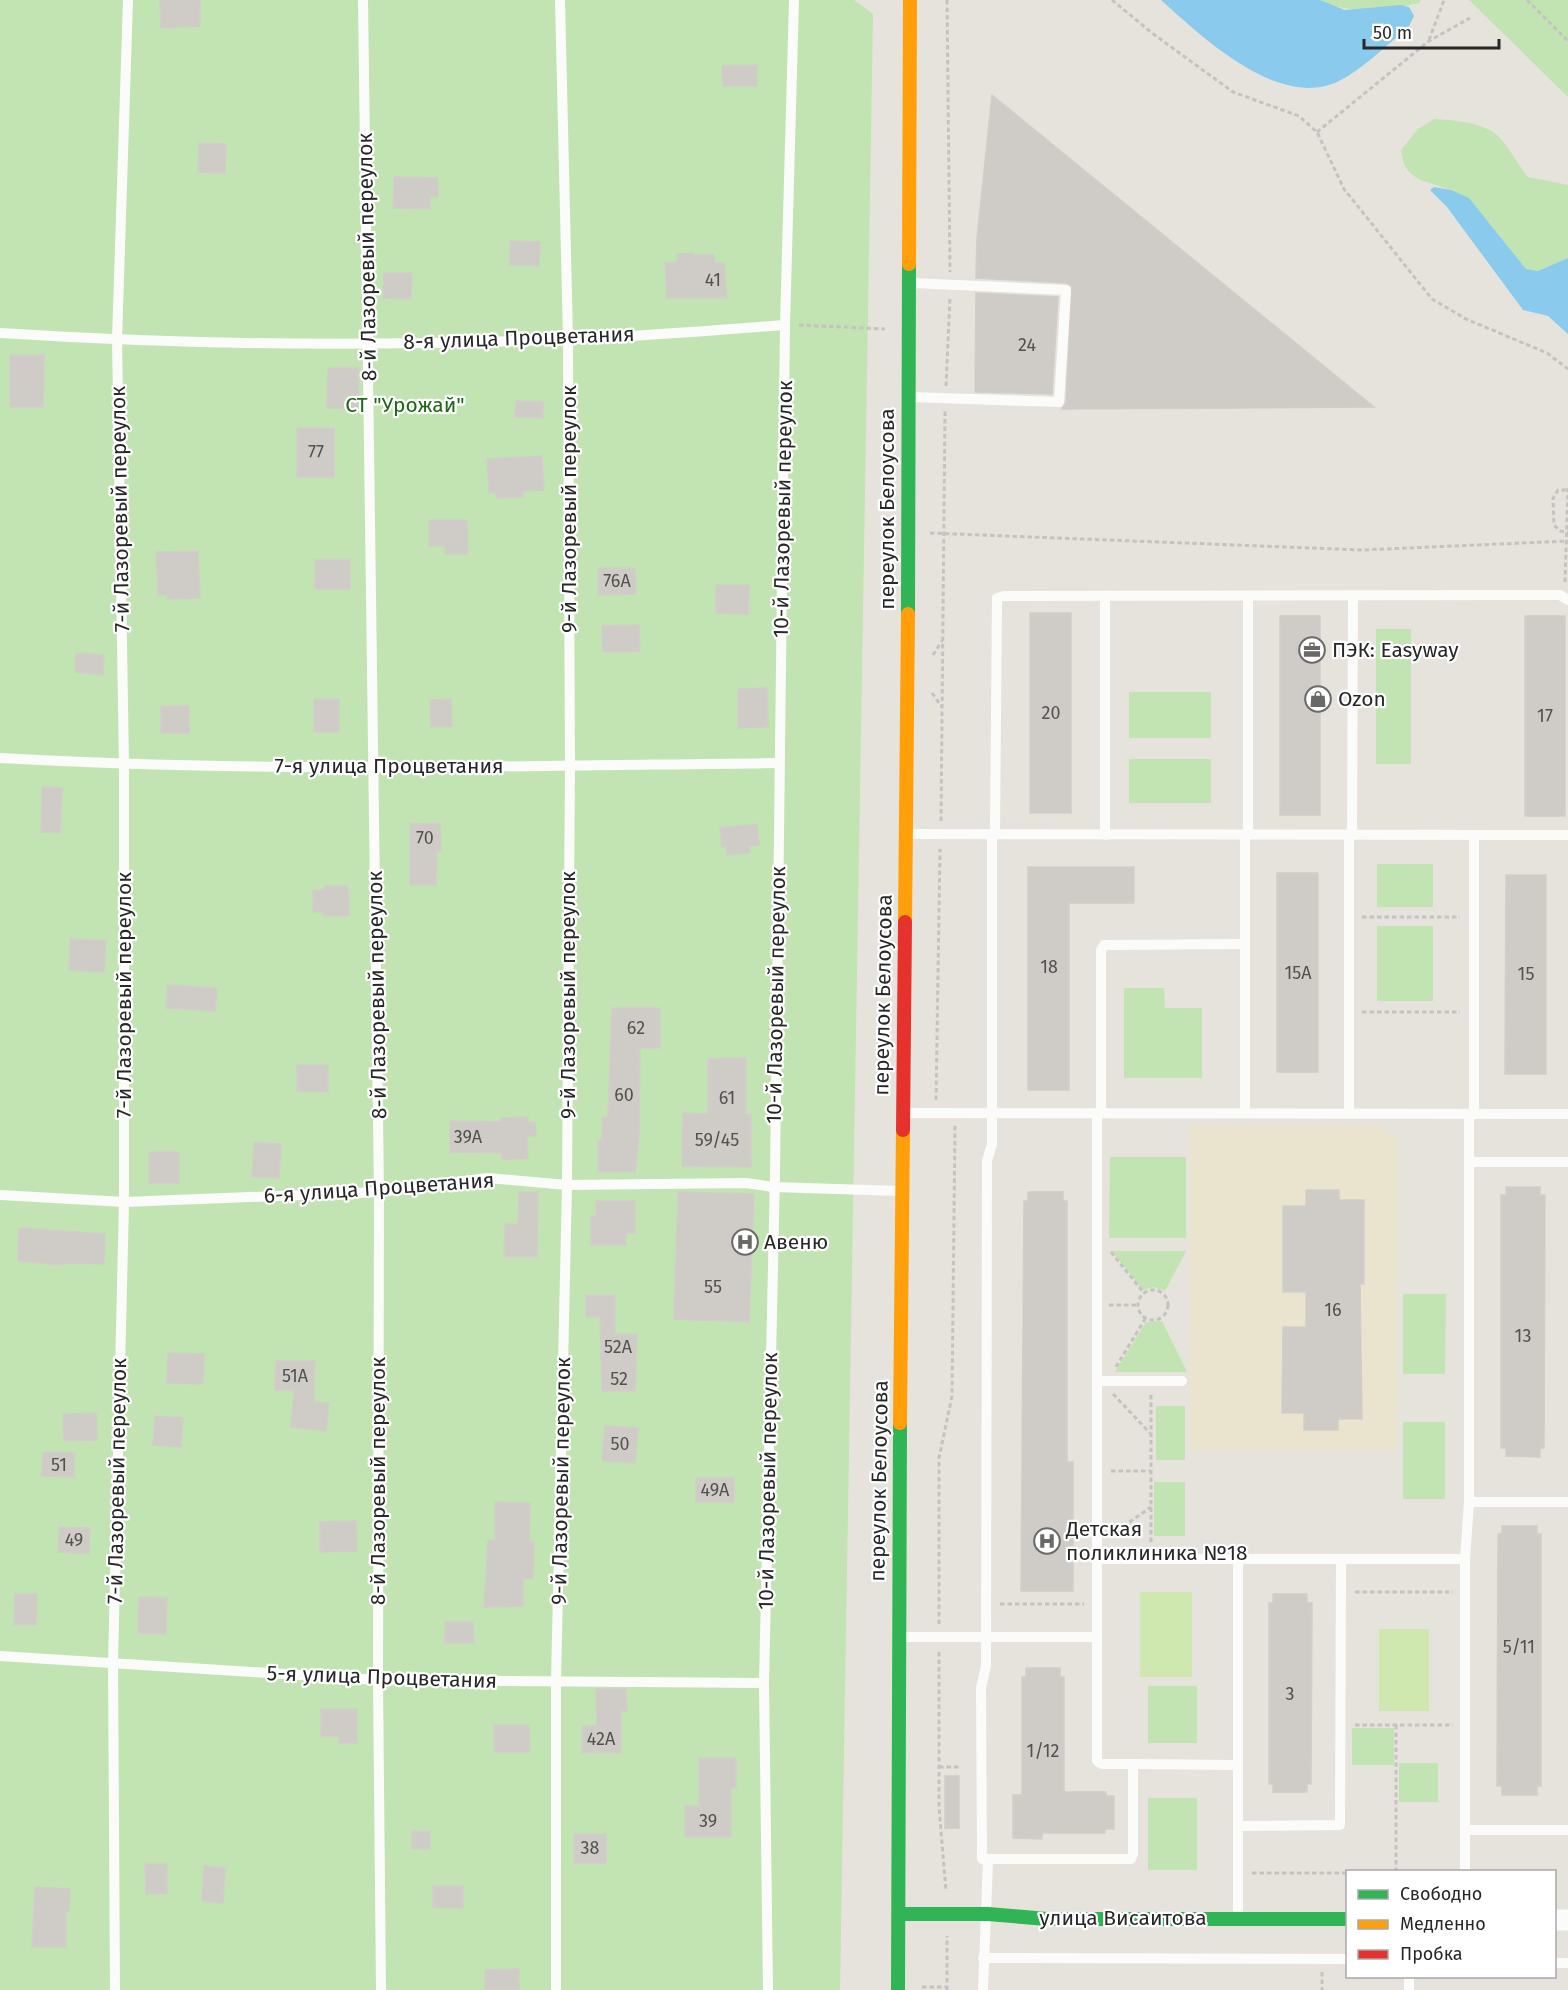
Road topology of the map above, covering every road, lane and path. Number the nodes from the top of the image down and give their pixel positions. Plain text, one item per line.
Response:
1 (128, 0) edge
2 (363, 0) edge
3 (560, 0) edge
4 (794, 0) edge
5 (910, 0) edge
6 (947, 0) edge
7 (1112, 0) edge
8 (1444, 0) edge
9 (1527, 0) edge
10 (1470, 18) dead end
11 (1429, 41) junction
12 (1568, 41) edge
13 (1317, 132) junction
14 (908, 283) junction
15 (951, 285) junction
16 (785, 325) junction
17 (908, 330) junction
18 (0, 333) edge
19 (568, 339) junction
20 (117, 340) junction
21 (368, 343) junction
22 (1568, 369) edge
23 (908, 396) junction
24 (945, 398) junction
25 (1567, 489) edge
26 (1567, 532) edge
27 (908, 533) junction
28 (944, 534) junction
29 (1567, 541) edge
30 (1106, 596) junction
31 (1248, 596) junction
32 (1353, 596) junction
33 (1566, 599) edge
34 (0, 758) edge
35 (779, 763) junction
36 (124, 765) junction
37 (570, 765) junction
38 (375, 767) junction
39 (906, 834) junction
40 (940, 834) junction
41 (993, 834) junction
42 (1105, 835) junction
43 (1246, 835) junction
44 (1351, 835) junction
45 (1474, 835) junction
46 (1568, 835) edge
47 (1349, 917) junction
48 (1451, 917) dead end
49 (1245, 944) junction
50 (1349, 1012) junction
51 (1452, 1012) dead end
52 (903, 1113) junction
53 (992, 1113) junction
54 (1099, 1113) junction
55 (1245, 1113) junction
56 (1349, 1113) junction
57 (935, 1114) junction
58 (955, 1114) junction
59 (1472, 1114) junction
60 (1568, 1114) edge
61 (1469, 1162) junction
62 (1568, 1162) edge
63 (567, 1185) junction
64 (773, 1187) junction
65 (903, 1191) junction
66 (379, 1192) junction
67 (0, 1195) edge
68 (124, 1202) junction
69 (1097, 1251) junction
70 (1144, 1293) junction
71 (1097, 1305) junction
72 (1137, 1305) junction
73 (1145, 1319) junction
74 (1101, 1381) junction
75 (1151, 1381) junction
76 (1182, 1381) dead end
77 (1151, 1434) junction
78 (1097, 1470) junction
79 (1151, 1470) junction
80 (1469, 1502) junction
81 (1568, 1502) edge
82 (1151, 1507) junction
83 (1097, 1544) junction
84 (1097, 1559) junction
85 (1151, 1559) junction
86 (1238, 1559) junction
87 (1341, 1559) junction
88 (1465, 1559) junction
89 (1341, 1592) junction
90 (1465, 1592) junction
91 (986, 1604) junction
92 (1097, 1604) junction
93 (898, 1636) junction
94 (939, 1636) junction
95 (986, 1636) junction
96 (1097, 1637) junction
97 (0, 1656) edge
98 (113, 1664) junction
99 (378, 1680) junction
100 (556, 1681) junction
101 (764, 1683) junction
102 (1341, 1725) junction
103 (1396, 1725) junction
104 (1465, 1725) junction
105 (1133, 1764) junction
106 (1238, 1765) junction
107 (939, 1767) junction
108 (962, 1767) dead end
109 (1238, 1826) junction
110 (1465, 1830) junction
111 (1568, 1830) edge
112 (988, 1861) junction
113 (1396, 1870) edge
114 (1465, 1870) edge
115 (1238, 1873) junction
116 (1346, 1873) edge
117 (899, 1914) junction
118 (947, 1914) junction
119 (988, 1914) junction
120 (1238, 1919) junction
121 (1346, 1919) edge
122 (983, 1958) junction
123 (1346, 1959) edge
124 (918, 1987) dead end
125 (947, 1988) edge
126 (116, 1990) edge
127 (381, 1990) edge
128 (556, 1990) edge
129 (768, 1990) edge
130 (898, 1990) edge
131 (983, 1990) edge

1 - 20 lane, 7-й Лазоревый переулок
2 - 21 lane, 8-й Лазоревый переулок
3 - 19 lane, 9-й Лазоревый переулок
4 - 16 lane, 10-й Лазоревый переулок
5 - 14 street, переулок Белоусова
6 - 15 path
7 - 13 path
8 - 11 path
9 - 12 path
10 - 11 path
11 - 13 path
13 - 22 path
14 - 15 lane
14 - 17 street, переулок Белоусова
15 - 24 path
15 - 24 lane
16 - 17 path
16 - 19 lane, 8-я улица Процветания
16 - 35 lane, 10-й Лазоревый переулок
17 - 23 street, переулок Белоусова
18 - 20 lane, 8-я улица Процветания
19 - 21 lane, 8-я улица Процветания
19 - 37 lane, 9-й Лазоревый переулок
20 - 21 lane, 8-я улица Процветания
20 - 36 lane, 7-й Лазоревый переулок
21 - 38 lane, 8-й Лазоревый переулок
23 - 24 lane
23 - 27 street, переулок Белоусова
24 - 28 path
25 - 26 path
25 - 26 path
26 - 29 path
27 - 28 path
27 - 39 street, переулок Белоусова
28 - 29 path
28 - 40 path
29 - 33 path
30 - 31 lane
30 - 41 lane
30 - 42 lane
31 - 32 lane
31 - 43 lane
32 - 33 lane
32 - 44 lane
34 - 36 lane, 7-я улица Процветания
35 - 37 lane, 7-я улица Процветания
35 - 64 lane, 10-й Лазоревый переулок
36 - 38 lane, 7-я улица Процветания
36 - 68 lane, 7-й Лазоревый переулок
37 - 38 lane, 7-я улица Процветания
37 - 63 lane, 9-й Лазоревый переулок
38 - 66 lane, 8-й Лазоревый переулок
39 - 40 lane
39 - 52 street, переулок Белоусова
40 - 41 lane
40 - 57 path
41 - 42 lane
41 - 53 lane
42 - 43 lane
43 - 44 lane
43 - 49 lane
44 - 45 lane
44 - 47 lane
45 - 46 lane
45 - 59 lane
47 - 48 path
47 - 50 lane
49 - 54 lane
49 - 55 lane
50 - 51 path
50 - 56 lane
52 - 57 lane
52 - 65 street, переулок Белоусова
53 - 54 lane
53 - 58 lane
53 - 91 lane
54 - 55 lane
54 - 69 lane
55 - 56 lane
56 - 59 lane
57 - 58 lane
58 - 94 path
59 - 60 lane
59 - 61 lane
61 - 62 lane
61 - 80 lane
63 - 64 lane, 6-я улица Процветания
63 - 66 lane, 6-я улица Процветания
63 - 100 lane, 9-й Лазоревый переулок
64 - 65 lane, 6-я улица Процветания
64 - 101 lane, 10-й Лазоревый переулок
65 - 93 street, переулок Белоусова
66 - 68 lane, 6-я улица Процветания
66 - 99 lane, 8-й Лазоревый переулок
67 - 68 lane, 6-я улица Процветания
68 - 98 lane, 7-й Лазоревый переулок
69 - 70 path
69 - 71 lane
70 - 72 path
70 - 73 path
71 - 72 path
71 - 74 lane
72 - 73 path
73 - 74 path
74 - 75 lane
74 - 77 path
74 - 78 lane
75 - 76 lane
75 - 77 path
77 - 79 path
78 - 79 path
78 - 83 lane
79 - 82 path
80 - 81 lane
80 - 88 lane
82 - 83 path
82 - 85 path
83 - 84 lane
84 - 85 lane
84 - 92 lane
85 - 86 lane
86 - 87 lane
86 - 106 lane
87 - 88 lane
87 - 89 lane
88 - 90 lane
89 - 90 path
89 - 102 lane
90 - 104 lane
91 - 92 path
91 - 95 lane
92 - 96 lane
93 - 94 lane
93 - 117 street, переулок Белоусова
94 - 95 lane
94 - 107 path
95 - 96 lane
95 - 112 lane
96 - 105 lane
97 - 98 lane, 5-я улица Процветания
98 - 99 lane, 5-я улица Процветания
98 - 126 lane, 7-й Лазоревый переулок
99 - 100 lane, 5-я улица Процветания
99 - 127 lane, 8-й Лазоревый переулок
100 - 101 lane, 5-я улица Процветания
100 - 128 lane, 9-й Лазоревый переулок
101 - 129 lane, 10-й Лазоревый переулок
102 - 103 path
102 - 109 lane
103 - 104 path
103 - 113 path
104 - 110 lane
105 - 106 lane
105 - 112 lane
106 - 109 lane
107 - 108 path
107 - 118 path
109 - 115 lane
110 - 111 lane
110 - 114 lane
112 - 119 lane
115 - 116 path
115 - 120 lane
117 - 118 street, улица Висаитова
117 - 130 street, переулок Белоусова
118 - 119 street, улица Висаитова
118 - 125 path
119 - 120 street, улица Висаитова
119 - 122 lane
120 - 121 street, улица Висаитова
122 - 123 lane
122 - 131 lane
124 - 125 path

